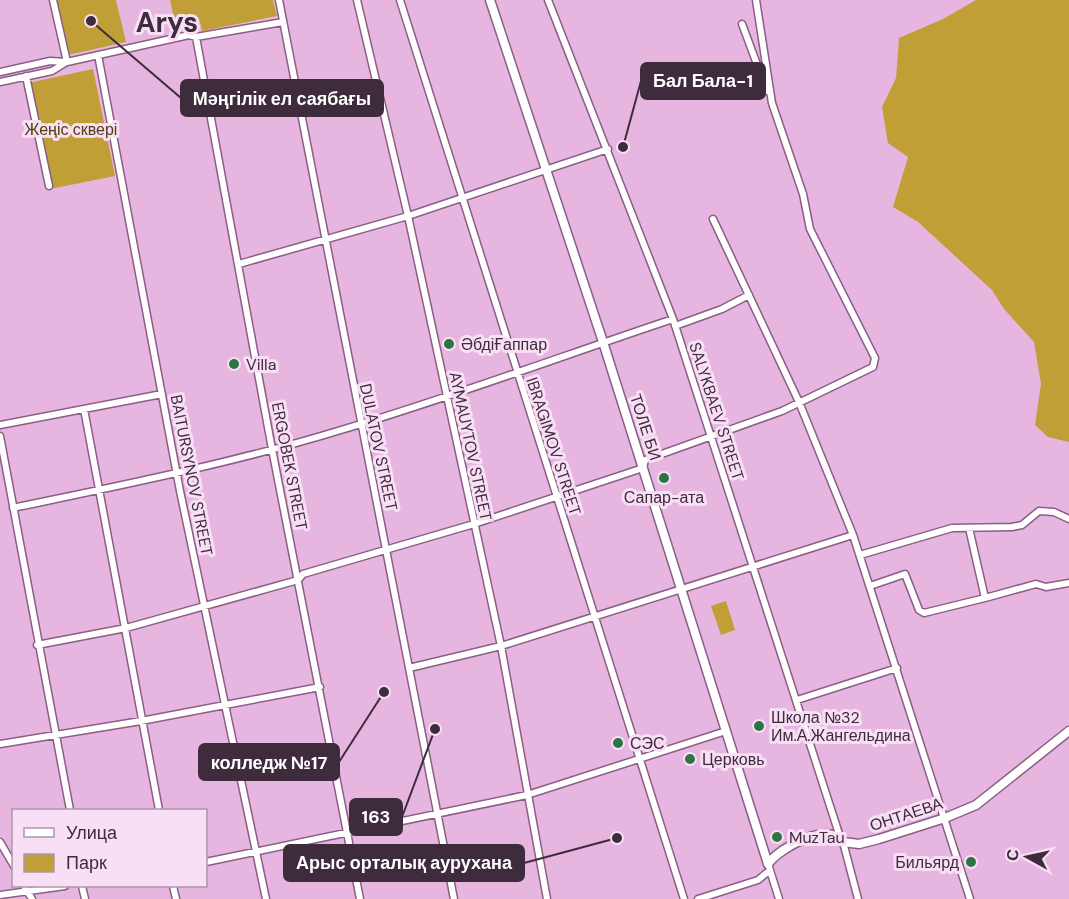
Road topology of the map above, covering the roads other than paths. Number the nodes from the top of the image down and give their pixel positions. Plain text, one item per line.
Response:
1 (53, 0) edge
2 (279, 0) edge
3 (357, 0) edge
4 (400, 0) edge
5 (490, 0) edge
6 (548, 0) edge
7 (756, 0) edge
8 (283, 22) junction
9 (742, 24) dead end
10 (196, 37) junction
11 (98, 55) junction
12 (67, 62) junction
13 (0, 72) edge
14 (26, 76) junction
15 (0, 82) edge
16 (772, 103) junction
17 (608, 149) junction
18 (544, 169) junction
19 (49, 186) dead end
20 (461, 198) junction
21 (408, 216) junction
22 (713, 219) dead end
23 (326, 239) junction
24 (239, 264) junction
25 (749, 295) junction
26 (674, 322) junction
27 (603, 342) junction
28 (516, 373) junction
29 (162, 394) junction
30 (447, 398) junction
31 (799, 402) junction
32 (84, 409) junction
33 (360, 423) junction
34 (0, 425) edge
35 (0, 436) edge
36 (712, 436) junction
37 (272, 449) junction
38 (643, 468) junction
39 (179, 472) junction
40 (99, 490) junction
41 (556, 496) junction
42 (13, 508) junction
43 (1069, 519) edge
44 (474, 524) junction
45 (969, 528) junction
46 (853, 535) junction
47 (387, 550) junction
48 (860, 555) junction
49 (753, 567) junction
50 (298, 580) junction
51 (1066, 584) edge
52 (870, 586) junction
53 (681, 587) junction
54 (985, 598) junction
55 (205, 605) junction
56 (593, 617) junction
57 (126, 628) junction
58 (37, 645) junction
59 (501, 646) junction
60 (409, 668) junction
61 (897, 668) junction
62 (320, 687) junction
63 (797, 700) junction
64 (226, 705) junction
65 (141, 721) junction
66 (726, 731) junction
67 (1069, 731) edge
68 (57, 734) junction
69 (0, 744) edge
70 (640, 760) junction
71 (526, 795) junction
72 (70, 809) edge
73 (159, 809) edge
74 (437, 815) junction
75 (945, 818) junction
76 (347, 832) junction
77 (842, 839) junction
78 (0, 842) edge
79 (256, 852) junction
80 (207, 862) edge
81 (12, 863) edge
82 (769, 867) junction
83 (52, 887) edge
84 (0, 895) edge
85 (266, 899) edge
86 (360, 899) edge
87 (454, 899) edge
88 (547, 899) edge
89 (684, 899) edge
90 (698, 899) edge
91 (779, 899) edge
92 (858, 899) edge
93 (970, 899) edge

1 - 12 street
2 - 8 street, DULATOV STREET
3 - 21 street, AYMAUYTOV STREET
4 - 20 street, IBRAGIMOV STREET
5 - 18 main road, ТОЛЕ БИ
6 - 17 street, SALYKBAEV STREET
7 - 16 street
8 - 10 street
8 - 23 street, DULATOV STREET
9 - 16 street
10 - 11 street
10 - 24 street, ERGOBEK STREET
11 - 12 street
11 - 29 street, BAITURSYNOV STREET
12 - 13 street
12 - 14 street
14 - 15 street
14 - 19 street
16 - 31 street
17 - 18 street
17 - 26 street, SALYKBAEV STREET
18 - 20 street
18 - 27 main road, ТОЛЕ БИ
20 - 21 street
20 - 28 street, IBRAGIMOV STREET
21 - 23 street
21 - 30 street, AYMAUYTOV STREET
22 - 25 street
23 - 24 street
23 - 33 street, DULATOV STREET
24 - 37 street, ERGOBEK STREET
25 - 26 street
25 - 31 street
26 - 27 street
26 - 36 street, SALYKBAEV STREET
27 - 28 street
27 - 38 main road, ТОЛЕ БИ
28 - 30 street
28 - 41 street, IBRAGIMOV STREET
29 - 32 street
29 - 39 street, BAITURSYNOV STREET
30 - 33 street
30 - 44 street, AYMAUYTOV STREET
31 - 36 street
31 - 46 street
32 - 34 street
32 - 40 street
33 - 37 street
33 - 47 street, DULATOV STREET
35 - 42 street
36 - 38 street
36 - 49 street, SALYKBAEV STREET
37 - 39 street
37 - 50 street, ERGOBEK STREET
38 - 41 street
38 - 53 main road, ТОЛЕ БИ
39 - 40 street
39 - 55 street, BAITURSYNOV STREET
40 - 42 street
40 - 57 street
41 - 44 street
41 - 56 street, IBRAGIMOV STREET
42 - 58 street
43 - 45 street
44 - 47 street
44 - 59 street, AYMAUYTOV STREET
45 - 48 street
45 - 54 street
46 - 48 street
46 - 49 street
47 - 50 street
47 - 60 street, DULATOV STREET
48 - 52 street
49 - 53 street
49 - 63 street, SALYKBAEV STREET
50 - 55 street
50 - 62 street, ERGOBEK STREET
51 - 54 street
52 - 54 street
52 - 61 street
53 - 56 street
53 - 66 main road, ТОЛЕ БИ
55 - 57 street
55 - 64 street, BAITURSYNOV STREET
56 - 59 street
56 - 70 street, IBRAGIMOV STREET
57 - 58 street
57 - 65 street
58 - 68 street
59 - 60 street
59 - 71 street, AYMAUYTOV STREET
60 - 74 street, DULATOV STREET
61 - 63 street
61 - 75 street
62 - 64 street
62 - 76 street, ERGOBEK STREET
63 - 77 street, SALYKBAEV STREET
64 - 65 street
64 - 79 street, BAITURSYNOV STREET
65 - 68 street
65 - 73 street
66 - 70 street
66 - 82 main road, ТОЛЕ БИ
67 - 75 main road, ОНТАЕВА
68 - 69 street
68 - 72 street
70 - 71 street
70 - 89 street, IBRAGIMOV STREET
71 - 74 street
71 - 88 street, AYMAUYTOV STREET
74 - 76 street
74 - 87 street, DULATOV STREET
75 - 77 main road, ОНТАЕВА
75 - 93 street
76 - 79 street
76 - 86 street, ERGOBEK STREET
77 - 82 main road, ОНТАЕВА
77 - 92 street, SALYKBAEV STREET
78 - 81 street
79 - 80 street
79 - 85 street, BAITURSYNOV STREET
82 - 90 street
82 - 91 street
83 - 84 street

